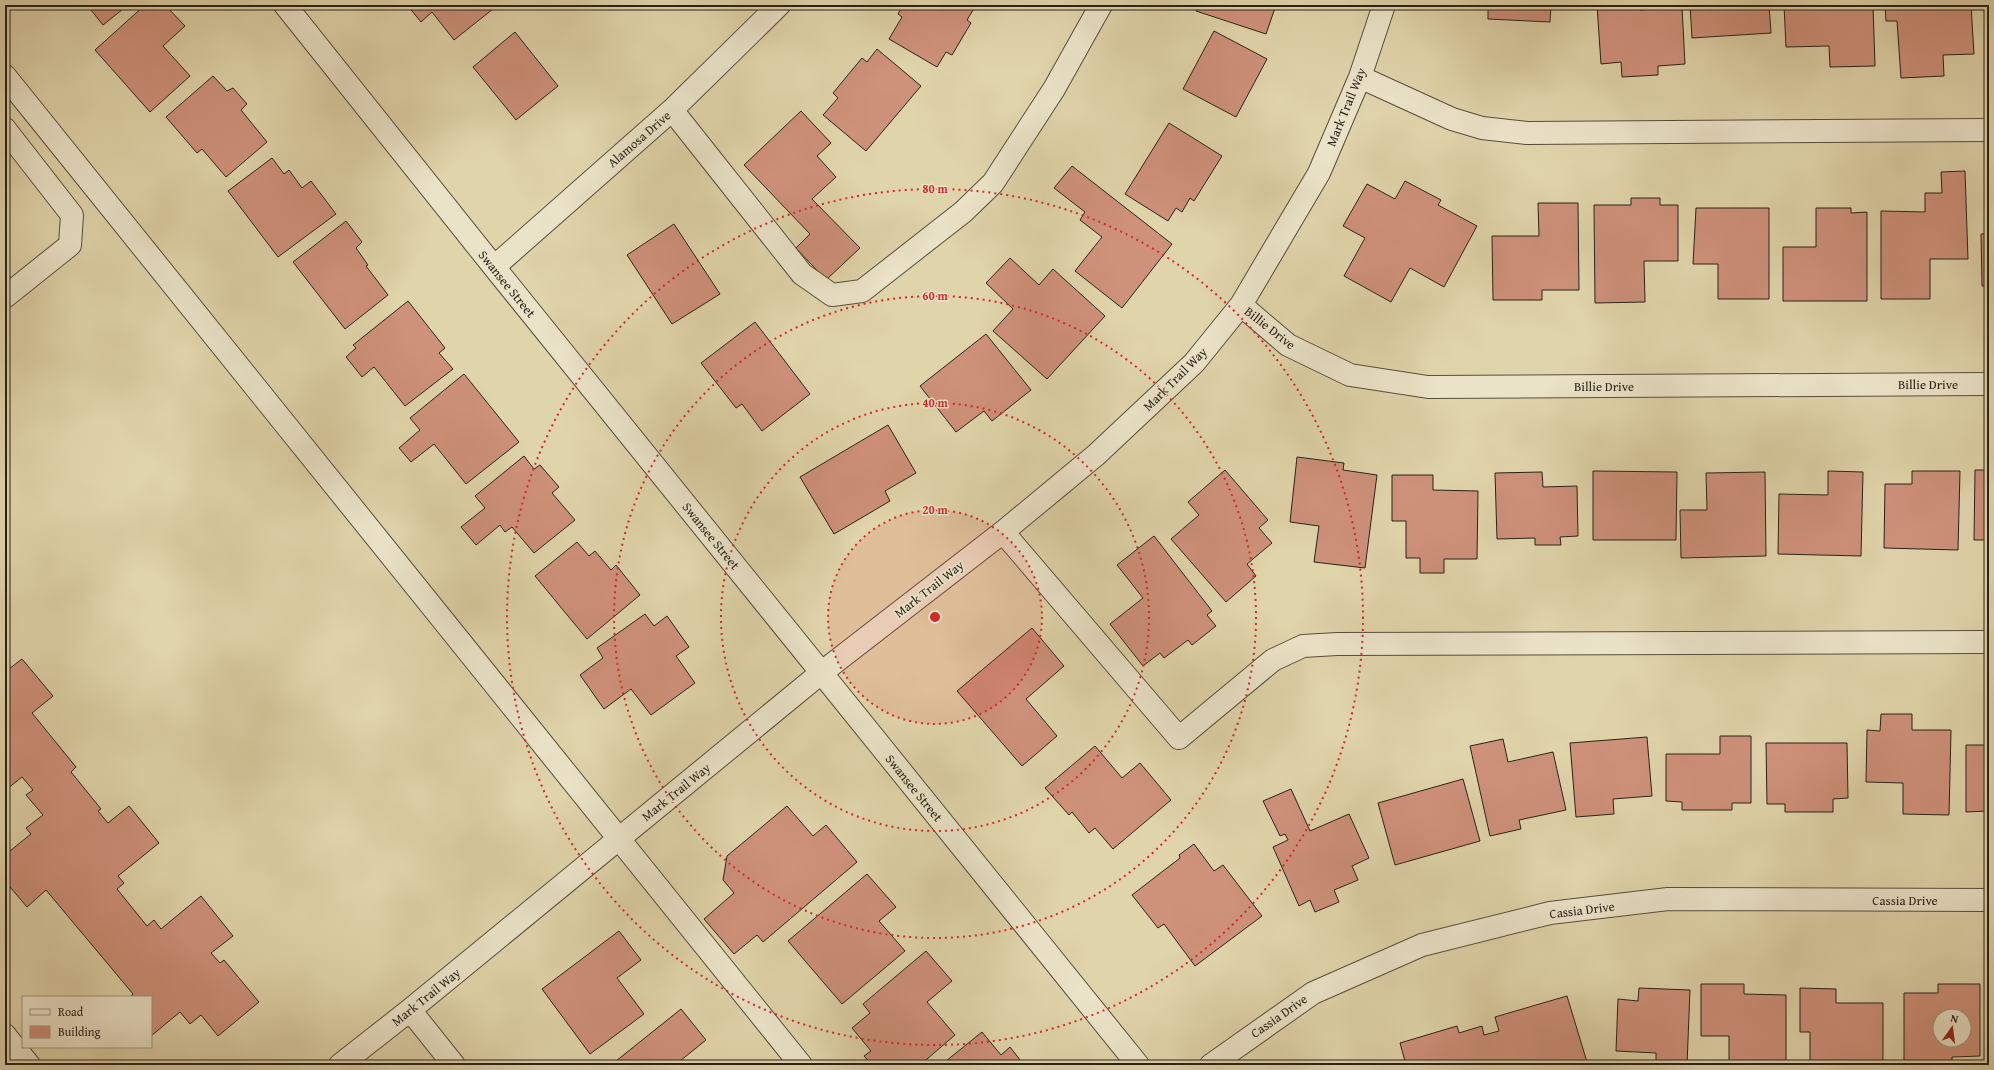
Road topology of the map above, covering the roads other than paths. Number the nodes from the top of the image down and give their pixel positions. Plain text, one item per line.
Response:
1 (285, 5) edge
2 (779, 5) edge
3 (1102, 5) edge
4 (1384, 5) edge
5 (5, 76) edge
6 (1360, 77) junction
7 (672, 110) junction
8 (5, 129) edge
9 (1989, 130) edge
10 (494, 267) junction
11 (5, 297) edge
12 (1241, 305) junction
13 (1989, 384) edge
14 (1003, 532) junction
15 (1989, 642) edge
16 (821, 673) junction
17 (618, 838) junction
18 (1989, 900) edge
19 (410, 1010) junction
20 (5, 1035) edge
21 (29, 1065) edge
22 (340, 1065) edge
23 (454, 1065) edge
24 (801, 1065) edge
25 (1138, 1065) edge
26 (1211, 1065) edge

1 - 10 street, Swansee Street
2 - 7 street, Alamosa Drive
3 - 7 street
4 - 6 street, Mark Trail Way
5 - 17 street
6 - 9 street
6 - 12 street, Mark Trail Way
7 - 10 street, Alamosa Drive
8 - 11 street
10 - 16 street, Swansee Street
12 - 13 street, Billie Drive
12 - 14 street, Mark Trail Way
14 - 15 street
14 - 16 street, Mark Trail Way
16 - 17 street, Mark Trail Way
16 - 25 street, Swansee Street
17 - 19 street, Mark Trail Way
17 - 24 street
18 - 26 street, Cassia Drive
19 - 22 street, Mark Trail Way
19 - 23 street
20 - 21 street

